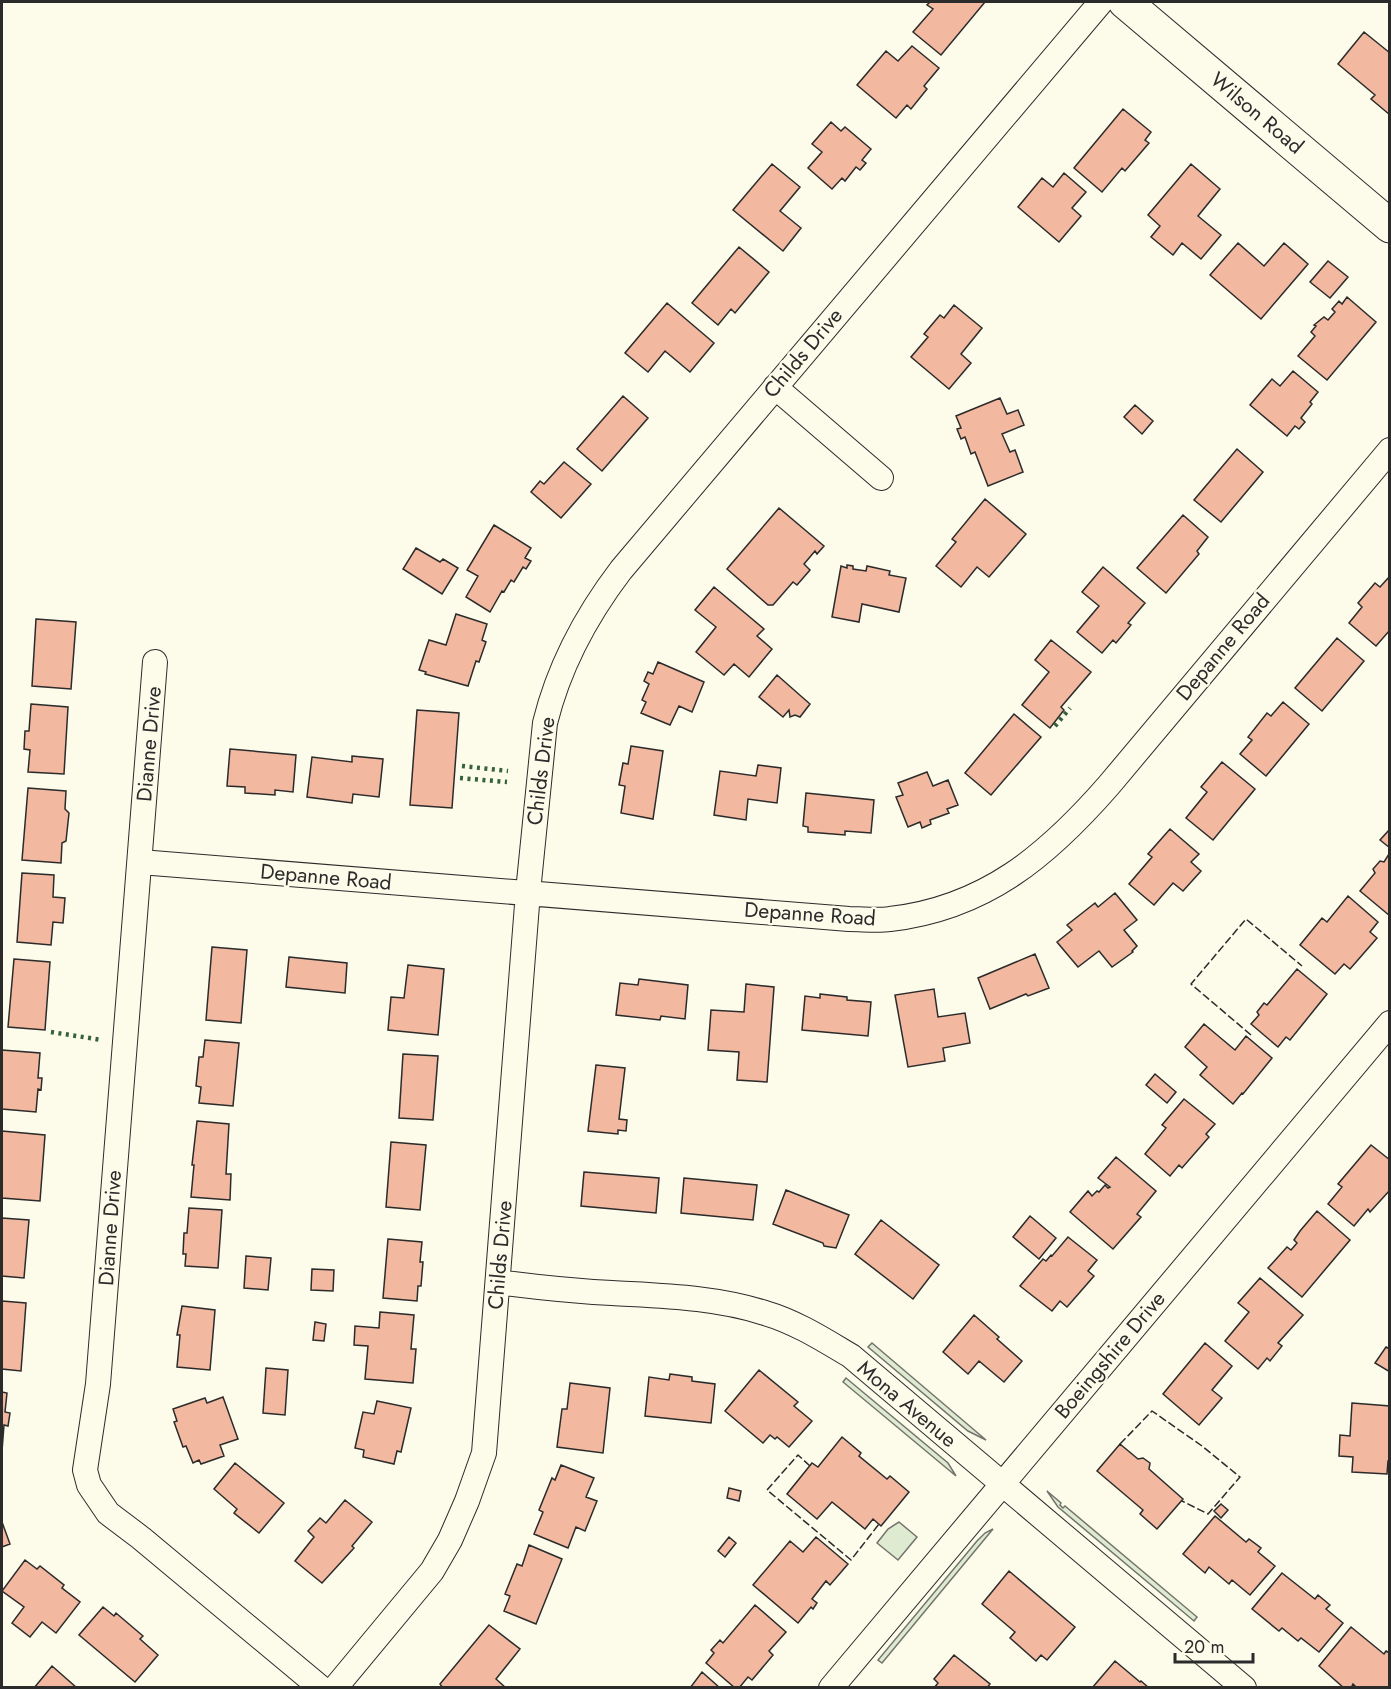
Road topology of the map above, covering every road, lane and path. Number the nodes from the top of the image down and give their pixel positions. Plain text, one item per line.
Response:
1 (1101, 2) edge
2 (1125, 2) edge
3 (1389, 226) edge
4 (775, 387) junction
5 (1389, 450) edge
6 (881, 478) dead end
7 (155, 662) dead end
8 (140, 862) junction
9 (528, 892) junction
10 (1389, 1023) edge
11 (498, 1282) junction
12 (1002, 1484) junction
13 (321, 1688) edge
14 (335, 1688) edge
15 (831, 1688) edge
16 (1244, 1688) edge

1 - 4 street, Childs Drive
2 - 3 street, Wilson Road
4 - 6 street
4 - 9 street, Childs Drive
5 - 9 street, Depanne Road
7 - 8 street, Dianne Drive
8 - 9 street, Depanne Road
8 - 13 street, Dianne Drive
9 - 11 street, Childs Drive
10 - 12 street, Boeingshire Drive
11 - 12 street, Mona Avenue
11 - 14 street, Childs Drive
12 - 15 street, Boeingshire Drive
12 - 16 street, Mona Avenue

